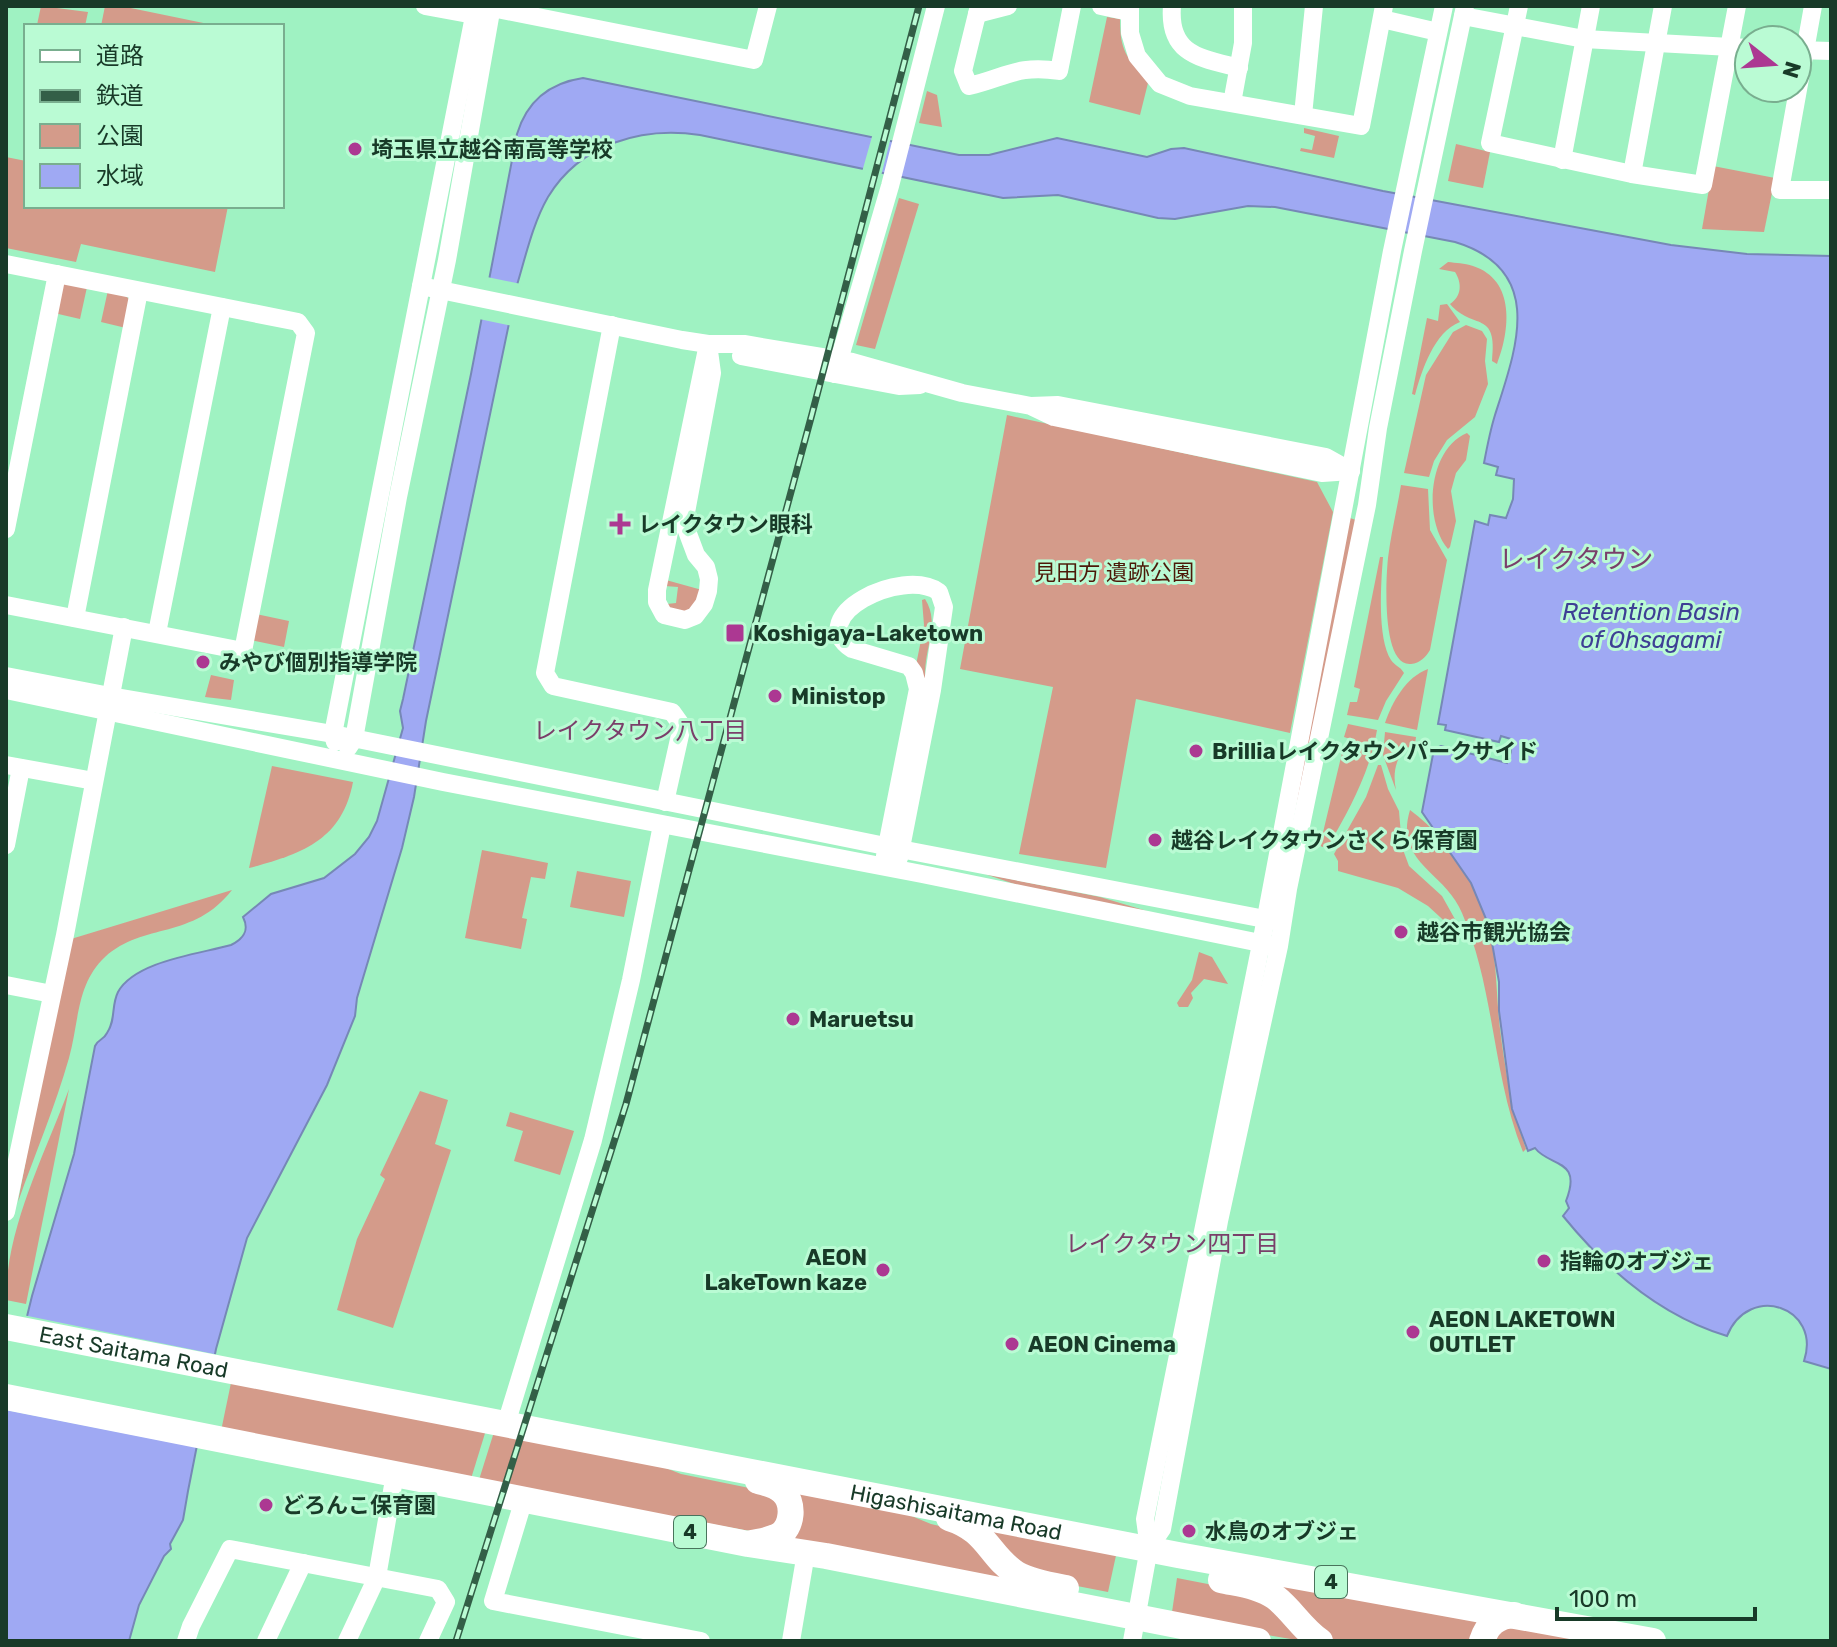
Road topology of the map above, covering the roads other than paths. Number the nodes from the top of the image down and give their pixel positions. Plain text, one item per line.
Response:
1 (425, 6) edge
2 (768, 6) edge
3 (936, 6) edge
4 (1008, 6) edge
5 (1072, 6) edge
6 (1101, 6) edge
7 (1172, 6) edge
8 (1243, 6) edge
9 (1314, 6) edge
10 (1444, 6) edge
11 (1519, 6) edge
12 (1591, 6) edge
13 (1663, 6) edge
14 (1737, 6) edge
15 (484, 9) edge
16 (1129, 9) edge
17 (978, 10) edge
18 (1464, 11) edge
19 (1383, 12) edge
20 (1515, 27) junction
21 (1438, 32) junction
22 (1584, 39) junction
23 (1656, 44) junction
24 (1729, 47) junction
25 (1733, 47) edge
26 (1239, 68) junction
27 (1232, 103) junction
28 (1793, 104) edge
29 (1303, 115) junction
30 (1562, 160) junction
31 (1632, 174) junction
32 (1831, 190) edge
33 (6, 264) edge
34 (57, 274) junction
35 (421, 286) junction
36 (441, 289) junction
37 (139, 291) junction
38 (222, 307) junction
39 (612, 325) junction
40 (708, 344) junction
41 (837, 367) junction
42 (1351, 471) junction
43 (1371, 474) junction
44 (6, 529) edge
45 (696, 555) junction
46 (660, 572) junction
47 (6, 605) edge
48 (75, 618) junction
49 (124, 627) junction
50 (157, 633) junction
51 (6, 676) edge
52 (6, 690) edge
53 (108, 704) junction
54 (333, 734) junction
55 (354, 739) junction
56 (340, 760) junction
57 (14, 766) edge
58 (94, 781) junction
59 (665, 802) junction
60 (662, 825) junction
61 (6, 845) edge
62 (894, 848) junction
63 (890, 868) junction
64 (1274, 921) junction
65 (1270, 945) junction
66 (6, 985) edge
67 (52, 994) junction
68 (6, 1212) edge
69 (6, 1327) edge
70 (259, 1376) joint
71 (6, 1397) edge
72 (506, 1424) junction
73 (654, 1454) junction
74 (395, 1474) junction
75 (524, 1499) junction
76 (912, 1504) junction
77 (748, 1544) junction
78 (1149, 1548) junction
79 (806, 1553) junction
80 (303, 1563) junction
81 (377, 1577) junction
82 (1514, 1615) junction
83 (1134, 1630) edge
84 (186, 1641) edge
85 (266, 1641) edge
86 (347, 1641) edge
87 (428, 1641) edge
88 (701, 1641) edge
89 (791, 1641) edge
90 (1258, 1641) edge
91 (1320, 1641) edge
92 (1482, 1641) edge
93 (1653, 1641) edge

1 - 15 street
2 - 15 street
3 - 41 street
4 - 17 street
5 - 17 street
6 - 16 street
7 - 26 street
8 - 26 street
9 - 29 street
10 - 21 street
11 - 20 street
12 - 22 street
13 - 23 street
14 - 24 street
15 - 35 street
15 - 36 street
16 - 27 street
18 - 20 street
18 - 43 street
19 - 21 street
19 - 29 street
20 - 22 street
20 - 30 street
21 - 42 street
22 - 23 street
22 - 30 street
23 - 24 street
23 - 31 street
24 - 25 street
24 - 31 street
26 - 27 street
27 - 29 street
28 - 32 street
30 - 31 street
33 - 34 street
34 - 37 street
34 - 44 street
35 - 36 street
35 - 54 street
36 - 39 street
36 - 55 street
37 - 38 street
37 - 48 street
38 - 50 street
38 - 50 street
39 - 40 street
39 - 59 street
40 - 41 street
40 - 45 street
40 - 46 street
41 - 42 street
42 - 43 street
42 - 64 street
43 - 64 street
45 - 46 street
45 - 46 street
47 - 48 street
48 - 49 street
49 - 50 street
49 - 53 street
51 - 53 street
52 - 53 street
53 - 54 street
53 - 56 street
53 - 58 street
54 - 55 street
54 - 56 street
55 - 56 street
55 - 59 street
56 - 60 street
57 - 58 street
57 - 61 street
58 - 67 street
59 - 62 street
60 - 63 street
60 - 72 street
62 - 62 street
62 - 63 street
62 - 64 street
63 - 65 street
64 - 65 street
65 - 78 street
66 - 67 street
67 - 68 street
69 - 70 highway, East Saitama Road / 4
70 - 72 highway, Higashisaitama Road / 4
71 - 74 highway, 4
72 - 73 highway, Higashisaitama Road / 4
73 - 76 highway, Higashisaitama Road / 4
73 - 77 highway, 4
74 - 75 highway, 4
74 - 81 street
75 - 77 highway, 4
75 - 88 street
76 - 78 highway, Higashisaitama Road / 4
76 - 83 highway, 4
77 - 79 highway, 4
78 - 82 highway, Higashisaitama Road / 4
78 - 83 street
78 - 91 highway, 4
79 - 83 highway, 4
79 - 89 street
80 - 81 street
80 - 84 street
80 - 85 street
81 - 86 street
81 - 87 street
82 - 92 highway
82 - 93 highway, Higashisaitama Road / 4
83 - 90 highway, 4

